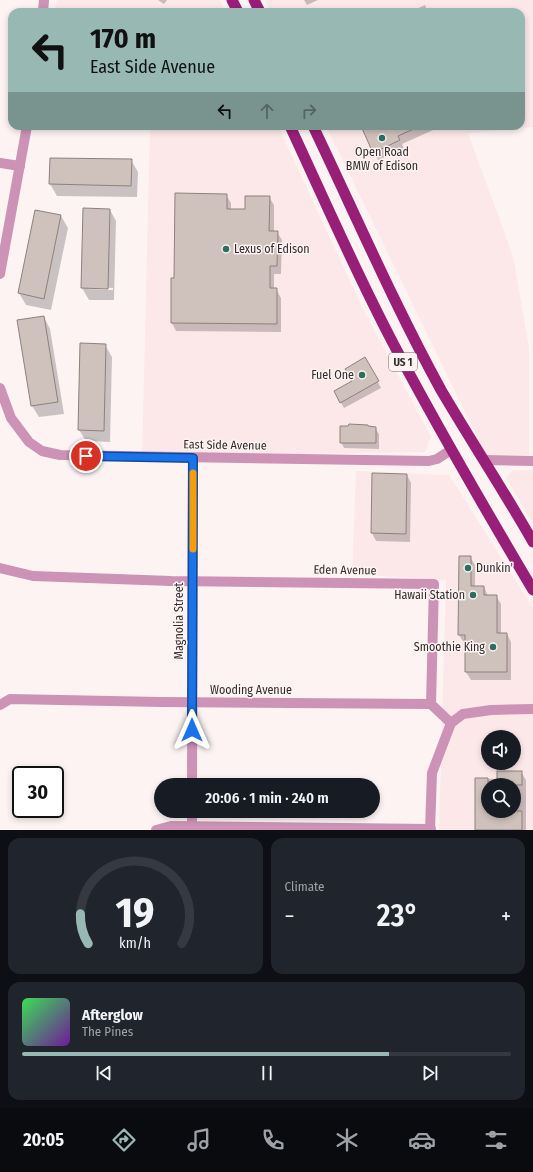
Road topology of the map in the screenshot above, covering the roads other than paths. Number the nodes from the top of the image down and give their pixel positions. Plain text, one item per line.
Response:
1 (26, 130) edge
2 (292, 130) edge
3 (316, 130) edge
4 (0, 163) edge
5 (20, 166) junction
6 (0, 274) edge
7 (0, 388) edge
8 (451, 450) junction
9 (193, 458) junction
10 (484, 460) junction
11 (533, 461) edge
12 (533, 542) edge
13 (0, 568) edge
14 (193, 581) junction
15 (533, 590) edge
16 (192, 703) junction
17 (431, 704) junction
18 (0, 705) edge
19 (533, 709) edge
20 (450, 723) junction
21 (192, 778) edge
22 (192, 818) edge
23 (192, 826) junction
24 (431, 829) edge
25 (156, 830) edge

1 - 5 street
2 - 8 highway, US 1
3 - 10 highway, US 1
4 - 5 street
5 - 6 street
7 - 9 street, East Side Avenue
8 - 9 street, East Side Avenue
8 - 15 highway, US 1
9 - 14 street, Magnolia Street
10 - 11 street
10 - 12 highway, US 1
13 - 14 street, Eden Avenue
14 - 16 street, Magnolia Street
14 - 17 street, Eden Avenue
16 - 17 street, Wooding Avenue
16 - 18 street, Wooding Avenue
16 - 21 street, Magnolia Street
17 - 20 street
19 - 20 street
20 - 24 street
22 - 23 street
23 - 24 street
23 - 25 street

